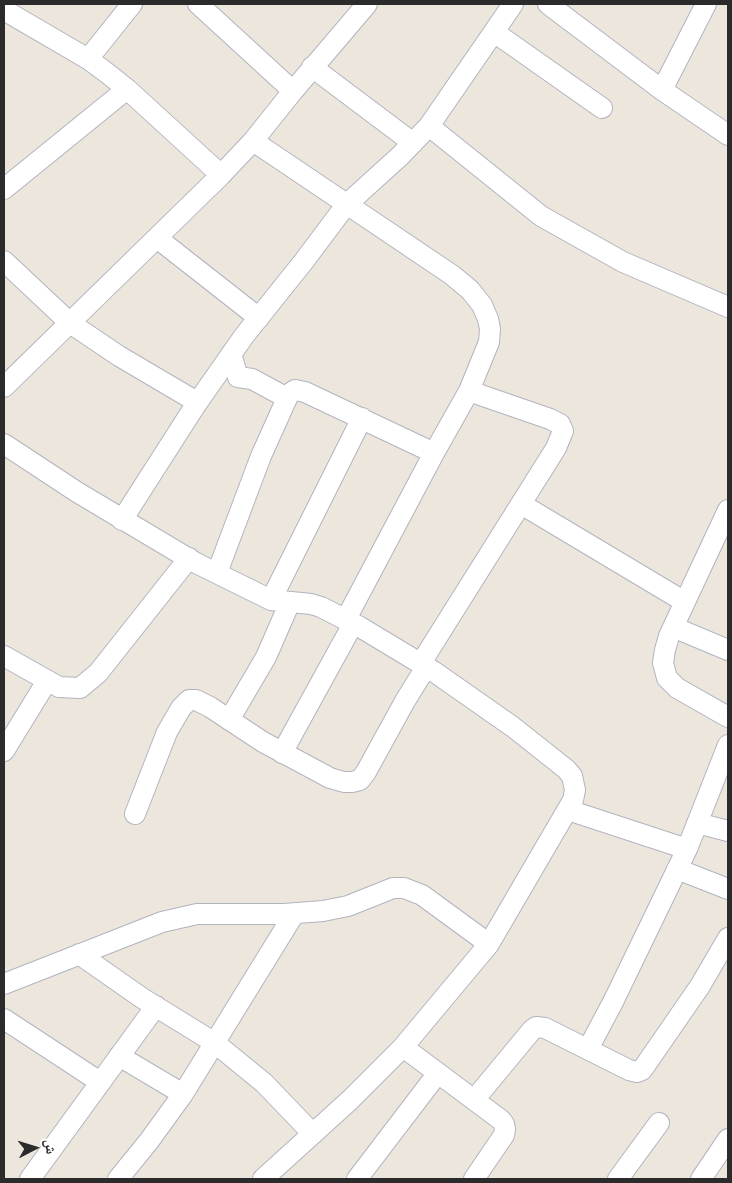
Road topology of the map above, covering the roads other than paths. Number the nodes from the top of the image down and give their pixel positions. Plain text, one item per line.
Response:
1 (132, 4) edge
2 (198, 4) edge
3 (367, 4) edge
4 (513, 4) edge
5 (548, 4) edge
6 (706, 4) edge
7 (4, 10) edge
8 (494, 32) junction
9 (88, 59) junction
10 (312, 67) junction
11 (128, 89) junction
12 (662, 90) junction
13 (293, 91) junction
14 (602, 108) dead end
15 (429, 126) junction
16 (728, 135) edge
17 (253, 141) junction
18 (412, 143) junction
19 (221, 175) junction
20 (4, 189) edge
21 (346, 205) junction
22 (157, 238) junction
23 (4, 261) edge
24 (728, 307) edge
25 (259, 318) junction
26 (70, 323) junction
27 (231, 354) junction
28 (4, 388) edge
29 (469, 390) junction
30 (287, 398) junction
31 (197, 402) junction
32 (362, 418) junction
33 (4, 444) edge
34 (434, 453) junction
35 (521, 504) junction
36 (728, 510) edge
37 (122, 520) junction
38 (723, 535) edge
39 (189, 558) junction
40 (217, 573) junction
41 (280, 601) junction
42 (685, 602) junction
43 (350, 621) junction
44 (673, 627) junction
45 (727, 648) edge
46 (4, 656) edge
47 (423, 665) junction
48 (48, 681) junction
49 (728, 717) edge
50 (229, 720) junction
51 (728, 745) edge
52 (4, 751) edge
53 (282, 753) junction
54 (568, 810) junction
55 (135, 814) dead end
56 (697, 823) junction
57 (728, 831) edge
58 (687, 849) junction
59 (677, 869) junction
60 (728, 889) edge
61 (294, 914) junction
62 (728, 938) edge
63 (489, 944) junction
64 (79, 954) junction
65 (4, 984) edge
66 (156, 1006) junction
67 (4, 1019) edge
68 (215, 1043) junction
69 (403, 1047) junction
70 (588, 1049) junction
71 (119, 1056) junction
72 (438, 1073) junction
73 (100, 1082) junction
74 (183, 1094) junction
75 (474, 1100) junction
76 (659, 1123) dead end
77 (313, 1134) junction
78 (728, 1139) edge
79 (30, 1179) edge
80 (118, 1179) edge
81 (263, 1179) edge
82 (357, 1179) edge
83 (474, 1179) edge
84 (618, 1179) edge
85 (700, 1179) edge

1 - 9 street
2 - 13 street
3 - 10 street
4 - 8 street
5 - 12 street
6 - 12 street
7 - 9 street
8 - 14 street
8 - 15 street
9 - 11 street
10 - 13 street
10 - 18 street
11 - 19 street
11 - 20 street
12 - 16 street
13 - 17 street
15 - 18 street
15 - 24 street
17 - 19 street
17 - 21 street
18 - 21 street
19 - 22 street
21 - 25 street
21 - 29 street
22 - 25 street
22 - 26 street
23 - 26 street
25 - 27 street
26 - 28 street
26 - 31 street
27 - 30 street
27 - 31 street
29 - 34 street
29 - 35 street
30 - 32 street
30 - 40 street
31 - 37 street
32 - 34 street
32 - 41 street
33 - 37 street
34 - 43 street
35 - 42 street
35 - 47 street
36 - 38 street
37 - 39 street
38 - 42 street
39 - 40 street
39 - 48 street
40 - 41 street
41 - 43 street
41 - 50 street
42 - 44 street
43 - 47 street
43 - 53 street
44 - 45 street
44 - 49 street
46 - 48 street
47 - 53 street
47 - 54 street
48 - 52 street
50 - 53 street
50 - 55 street
51 - 56 street
54 - 58 street
54 - 63 street
56 - 57 street
56 - 58 street
58 - 59 street
59 - 60 street
59 - 70 street
61 - 63 street
61 - 64 street
61 - 68 street
62 - 70 street
63 - 69 street
64 - 65 street
64 - 66 street
66 - 68 street
66 - 71 street
67 - 73 street
68 - 74 street
68 - 77 street
69 - 72 street
69 - 77 street
70 - 75 street
71 - 73 street
71 - 74 street
72 - 75 street
72 - 82 street
73 - 79 street
74 - 80 street
75 - 83 street
76 - 84 street
77 - 81 street
78 - 85 street

